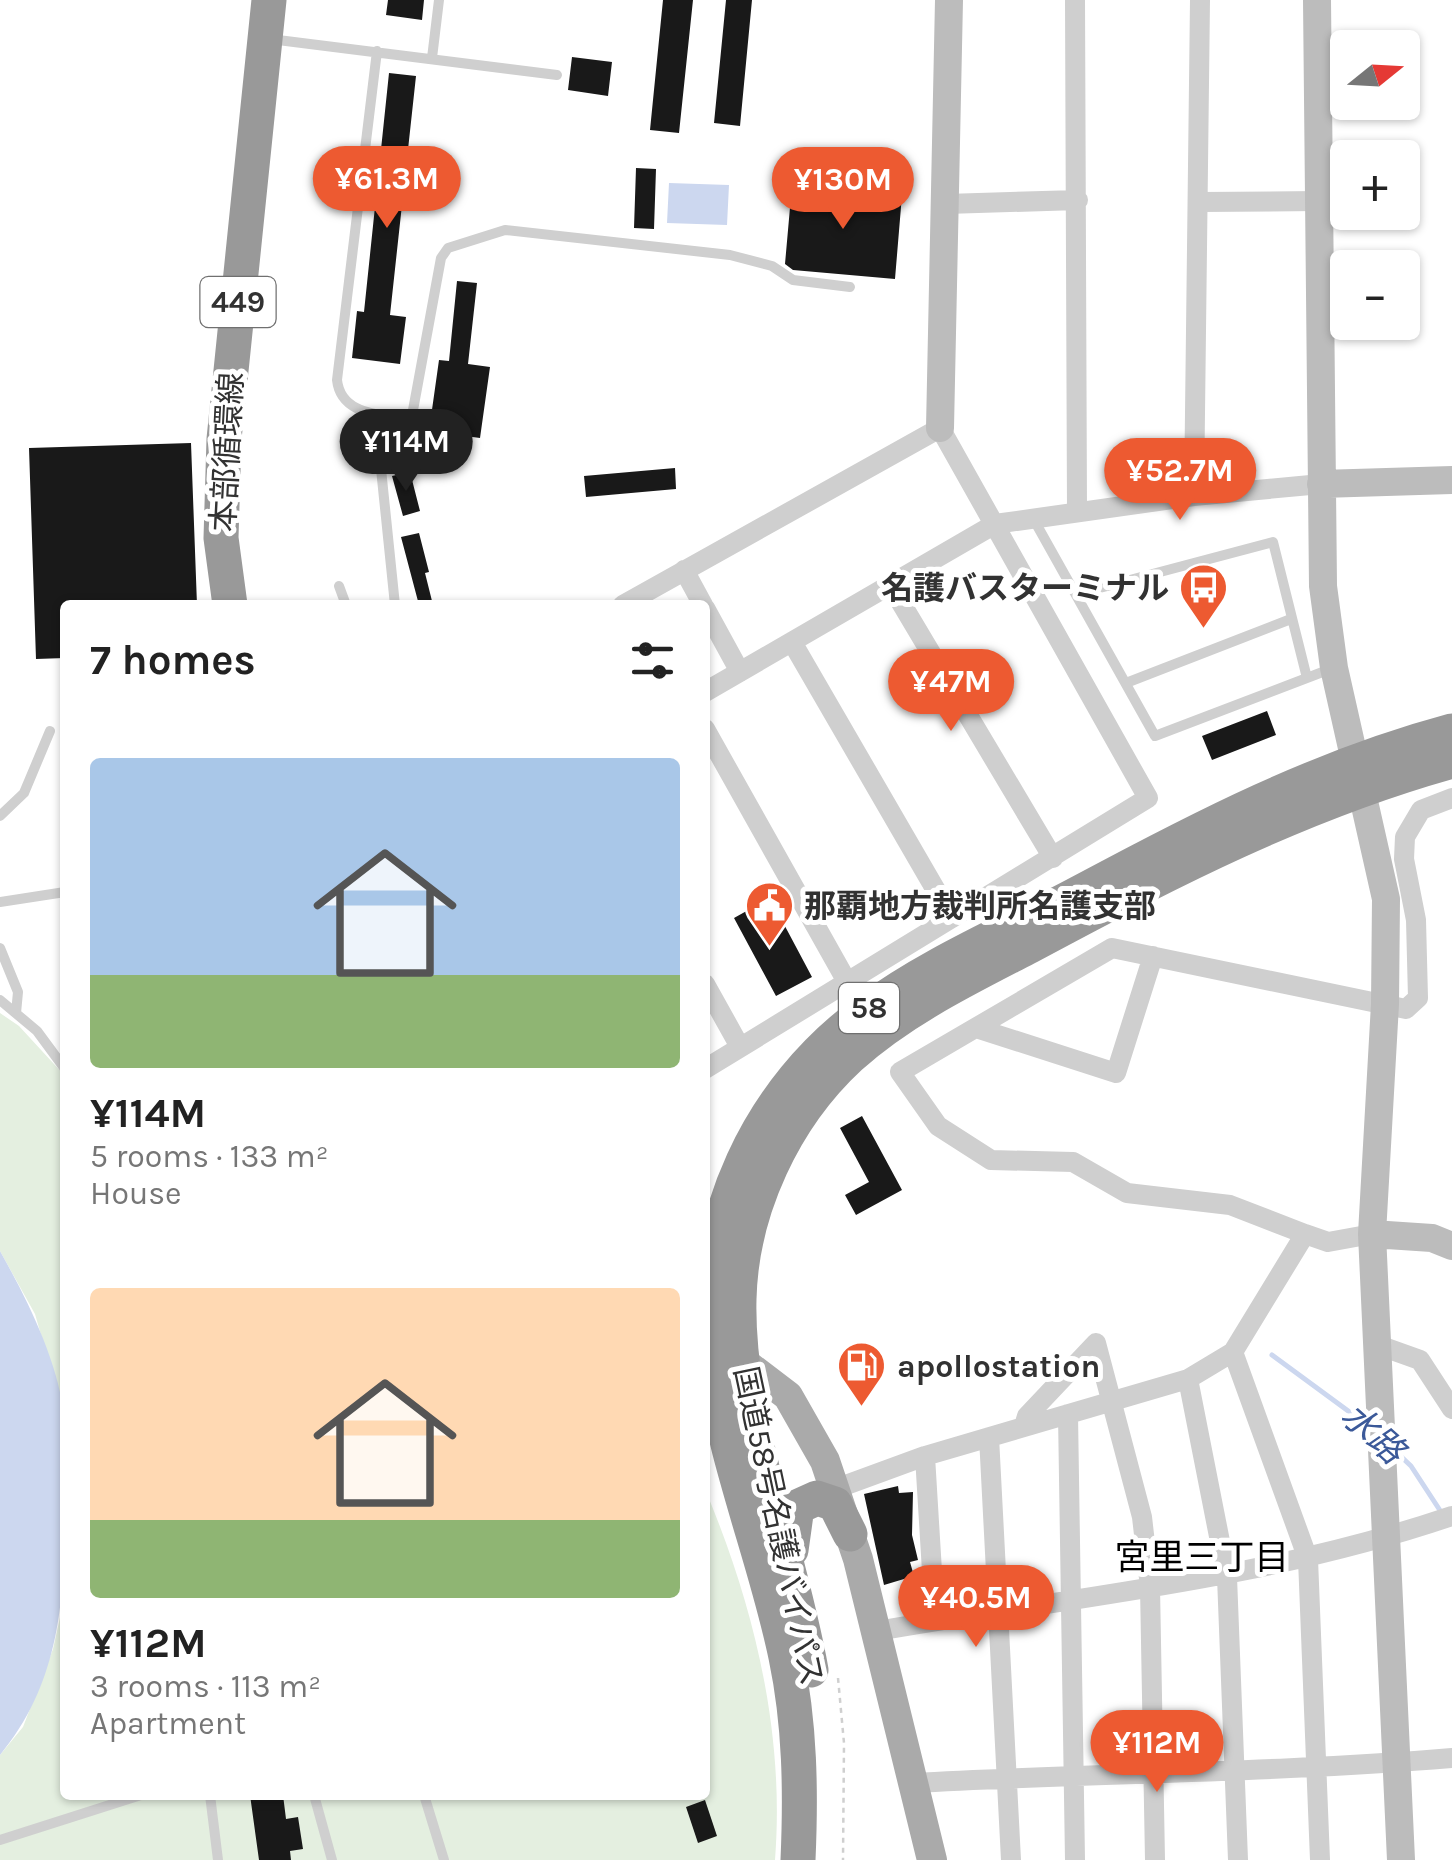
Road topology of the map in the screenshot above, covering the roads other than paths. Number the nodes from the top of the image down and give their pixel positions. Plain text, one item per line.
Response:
1 (268, 0) edge
2 (439, 0) edge
3 (950, 0) edge
4 (1075, 0) edge
5 (1200, 0) edge
6 (1317, 0) edge
7 (264, 38) junction
8 (377, 51) junction
9 (432, 58) junction
10 (557, 75) dead end
11 (1078, 200) junction
12 (1318, 201) junction
13 (1201, 202) junction
14 (946, 204) junction
15 (850, 286) dead end
16 (411, 421) junction
17 (940, 428) junction
18 (414, 451) dead end
19 (381, 469) dead end
20 (1452, 480) edge
21 (1321, 484) junction
22 (1194, 496) junction
23 (1078, 512) junction
24 (1034, 520) junction
25 (995, 524) junction
26 (684, 570) junction
27 (339, 586) dead end
28 (892, 586) junction
29 (1077, 594) junction
30 (229, 600) edge
31 (344, 600) edge
32 (395, 600) edge
33 (633, 600) edge
34 (700, 600) edge
35 (710, 618) edge
36 (1291, 618) junction
37 (792, 642) junction
38 (1334, 668) junction
39 (740, 672) junction
40 (1307, 678) junction
41 (1126, 683) junction
42 (710, 689) edge
43 (50, 730) dead end
44 (1452, 731) edge
45 (710, 738) edge
46 (1452, 760) edge
47 (1357, 775) junction
48 (1452, 798) edge
49 (0, 816) edge
50 (1053, 858) junction
51 (60, 893) edge
52 (0, 902) edge
53 (952, 918) junction
54 (0, 948) edge
55 (1153, 956) junction
56 (906, 965) junction
57 (846, 980) junction
58 (710, 993) edge
59 (0, 1000) edge
60 (1386, 1004) junction
61 (16, 1013) junction
62 (976, 1028) junction
63 (740, 1047) junction
64 (60, 1063) edge
65 (710, 1066) edge
66 (730, 1192) junction
67 (710, 1216) edge
68 (1305, 1234) junction
69 (1372, 1234) junction
70 (1452, 1246) edge
71 (710, 1283) edge
72 (710, 1308) edge
73 (1378, 1345) junction
74 (1233, 1352) junction
75 (719, 1354) edge
76 (1188, 1379) junction
77 (1112, 1402) junction
78 (1452, 1409) edge
79 (1068, 1414) junction
80 (1024, 1426) junction
81 (710, 1437) edge
82 (989, 1437) junction
83 (924, 1456) junction
84 (836, 1489) junction
85 (741, 1493) junction
86 (1452, 1516) edge
87 (850, 1534) junction
88 (1384, 1539) junction
89 (1308, 1559) junction
90 (792, 1570) junction
91 (1226, 1578) junction
92 (1150, 1587) junction
93 (1074, 1599) junction
94 (999, 1611) junction
95 (934, 1621) junction
96 (877, 1631) junction
97 (1452, 1758) edge
98 (1398, 1762) junction
99 (1317, 1769) junction
100 (1154, 1770) junction
101 (1074, 1774) junction
102 (1236, 1774) junction
103 (1007, 1778) junction
104 (913, 1783) junction
105 (126, 1800) edge
106 (211, 1800) edge
107 (315, 1800) edge
108 (426, 1800) edge
109 (0, 1840) edge
110 (218, 1860) edge
111 (332, 1860) edge
112 (444, 1860) edge
113 (798, 1860) edge
114 (822, 1860) edge
115 (932, 1860) edge
116 (1011, 1860) edge
117 (1074, 1860) edge
118 (1155, 1860) edge
119 (1238, 1860) edge
120 (1320, 1860) edge
121 (1401, 1860) edge

1 - 7 highway, 本部循環線 / 449
2 - 9 lane
3 - 14 street
4 - 11 street
5 - 13 street
6 - 12 street
7 - 8 lane
7 - 30 highway, 本部循環線 / 449
8 - 9 lane
8 - 16 lane
9 - 10 lane
11 - 14 street
11 - 23 street
12 - 13 street
12 - 21 street
13 - 22 street
14 - 17 street
15 - 16 lane
16 - 18 lane
17 - 25 street
17 - 26 street
19 - 32 lane
20 - 21 street
21 - 22 street
21 - 38 street
22 - 23 street
23 - 24 street
24 - 25 street
24 - 29 lane
25 - 28 street
25 - 50 street
26 - 33 street
26 - 34 street
27 - 31 lane
28 - 37 street
28 - 50 street
29 - 36 lane
29 - 41 lane
35 - 39 street
36 - 40 lane
36 - 41 lane
37 - 39 street
37 - 53 street
38 - 40 lane
38 - 47 street
39 - 42 street
40 - 41 lane
43 - 49 lane
44 - 47 highway, 国道58号名護バイパス / 58
45 - 57 street
46 - 47 highway, 国道58号名護バイパス / 58
47 - 56 highway, 国道58号名護バイパス / 58
47 - 60 street
47 - 75 highway, 国道58号名護バイパス / 58
48 - 60 street
50 - 53 street
51 - 52 lane
53 - 56 street
54 - 61 lane
55 - 60 street
55 - 62 street
55 - 62 street
56 - 57 street
56 - 66 highway, 国道58号名護バイパス / 58
57 - 63 street
58 - 63 street
59 - 61 lane
60 - 69 street
61 - 64 lane
62 - 68 street
63 - 65 street
66 - 67 highway
66 - 71 highway, 国道58号名護バイパス / 58
68 - 69 street
68 - 74 street
69 - 70 street
69 - 73 street
72 - 75 highway, 国道58号名護バイパス / 58
73 - 78 street
73 - 88 street
74 - 76 street
74 - 89 street
75 - 84 main road
75 - 85 highway, 国道58号名護バイパス / 58
75 - 90 highway, 国道58号名護バイパス / 58
76 - 77 street
76 - 91 street
77 - 79 street
77 - 80 street
77 - 92 street
79 - 80 street
79 - 93 street
80 - 82 street
81 - 85 highway
82 - 83 street
82 - 94 street
83 - 84 street
83 - 95 street
84 - 87 main road
85 - 113 highway, 国道58号名護バイパス / 58
86 - 88 street
87 - 90 highway
87 - 96 main road
88 - 89 street
88 - 98 street
89 - 91 street
89 - 99 street
90 - 114 highway, 国道58号名護バイパス / 58
91 - 92 street
91 - 102 street
92 - 93 street
92 - 100 street
93 - 94 street
93 - 101 street
94 - 95 street
94 - 103 street
95 - 96 street
96 - 104 main road
97 - 98 street
98 - 99 street
98 - 121 street
99 - 102 street
99 - 120 street
100 - 101 street
100 - 102 street
100 - 118 street
101 - 103 street
101 - 117 street
102 - 119 street
103 - 104 street
103 - 116 street
104 - 115 main road
105 - 109 lane
106 - 110 lane
107 - 111 lane
108 - 112 lane

